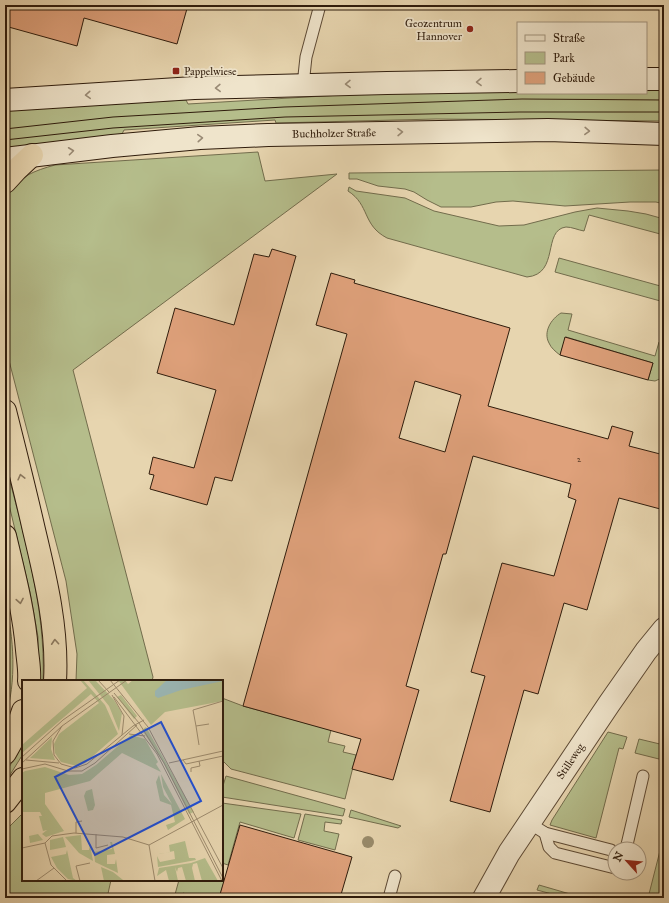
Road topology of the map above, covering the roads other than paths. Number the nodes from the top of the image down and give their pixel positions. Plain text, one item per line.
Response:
1 (320, 5) edge
2 (647, 79) edge
3 (664, 79) edge
4 (517, 81) edge
5 (303, 85) junction
6 (5, 100) edge
7 (664, 134) edge
8 (32, 155) junction
9 (5, 159) edge
10 (5, 182) edge
11 (5, 411) edge
12 (5, 536) edge
13 (664, 629) edge
14 (29, 680) edge
15 (55, 680) edge
16 (22, 714) edge
17 (5, 753) edge
18 (643, 776) dead end
19 (22, 780) edge
20 (5, 802) edge
21 (537, 828) junction
22 (628, 841) edge
23 (607, 849) edge
24 (607, 866) edge
25 (396, 876) dead end
26 (389, 898) edge
27 (484, 898) edge

1 - 5 lane
2 - 3 main road
4 -> 5 main road
5 -> 6 main road
8 -> 7 main road, Buchholzer Straße
8 - 9 main road, Buchholzer Straße
8 - 10 highway
15 -> 11 highway
12 -> 14 highway
13 - 21 main road, Stilleweg
16 - 17 highway
18 - 22 lane
19 - 20 highway
21 - 23 lane
21 - 24 lane
21 - 27 main road, Stilleweg
25 - 26 lane

